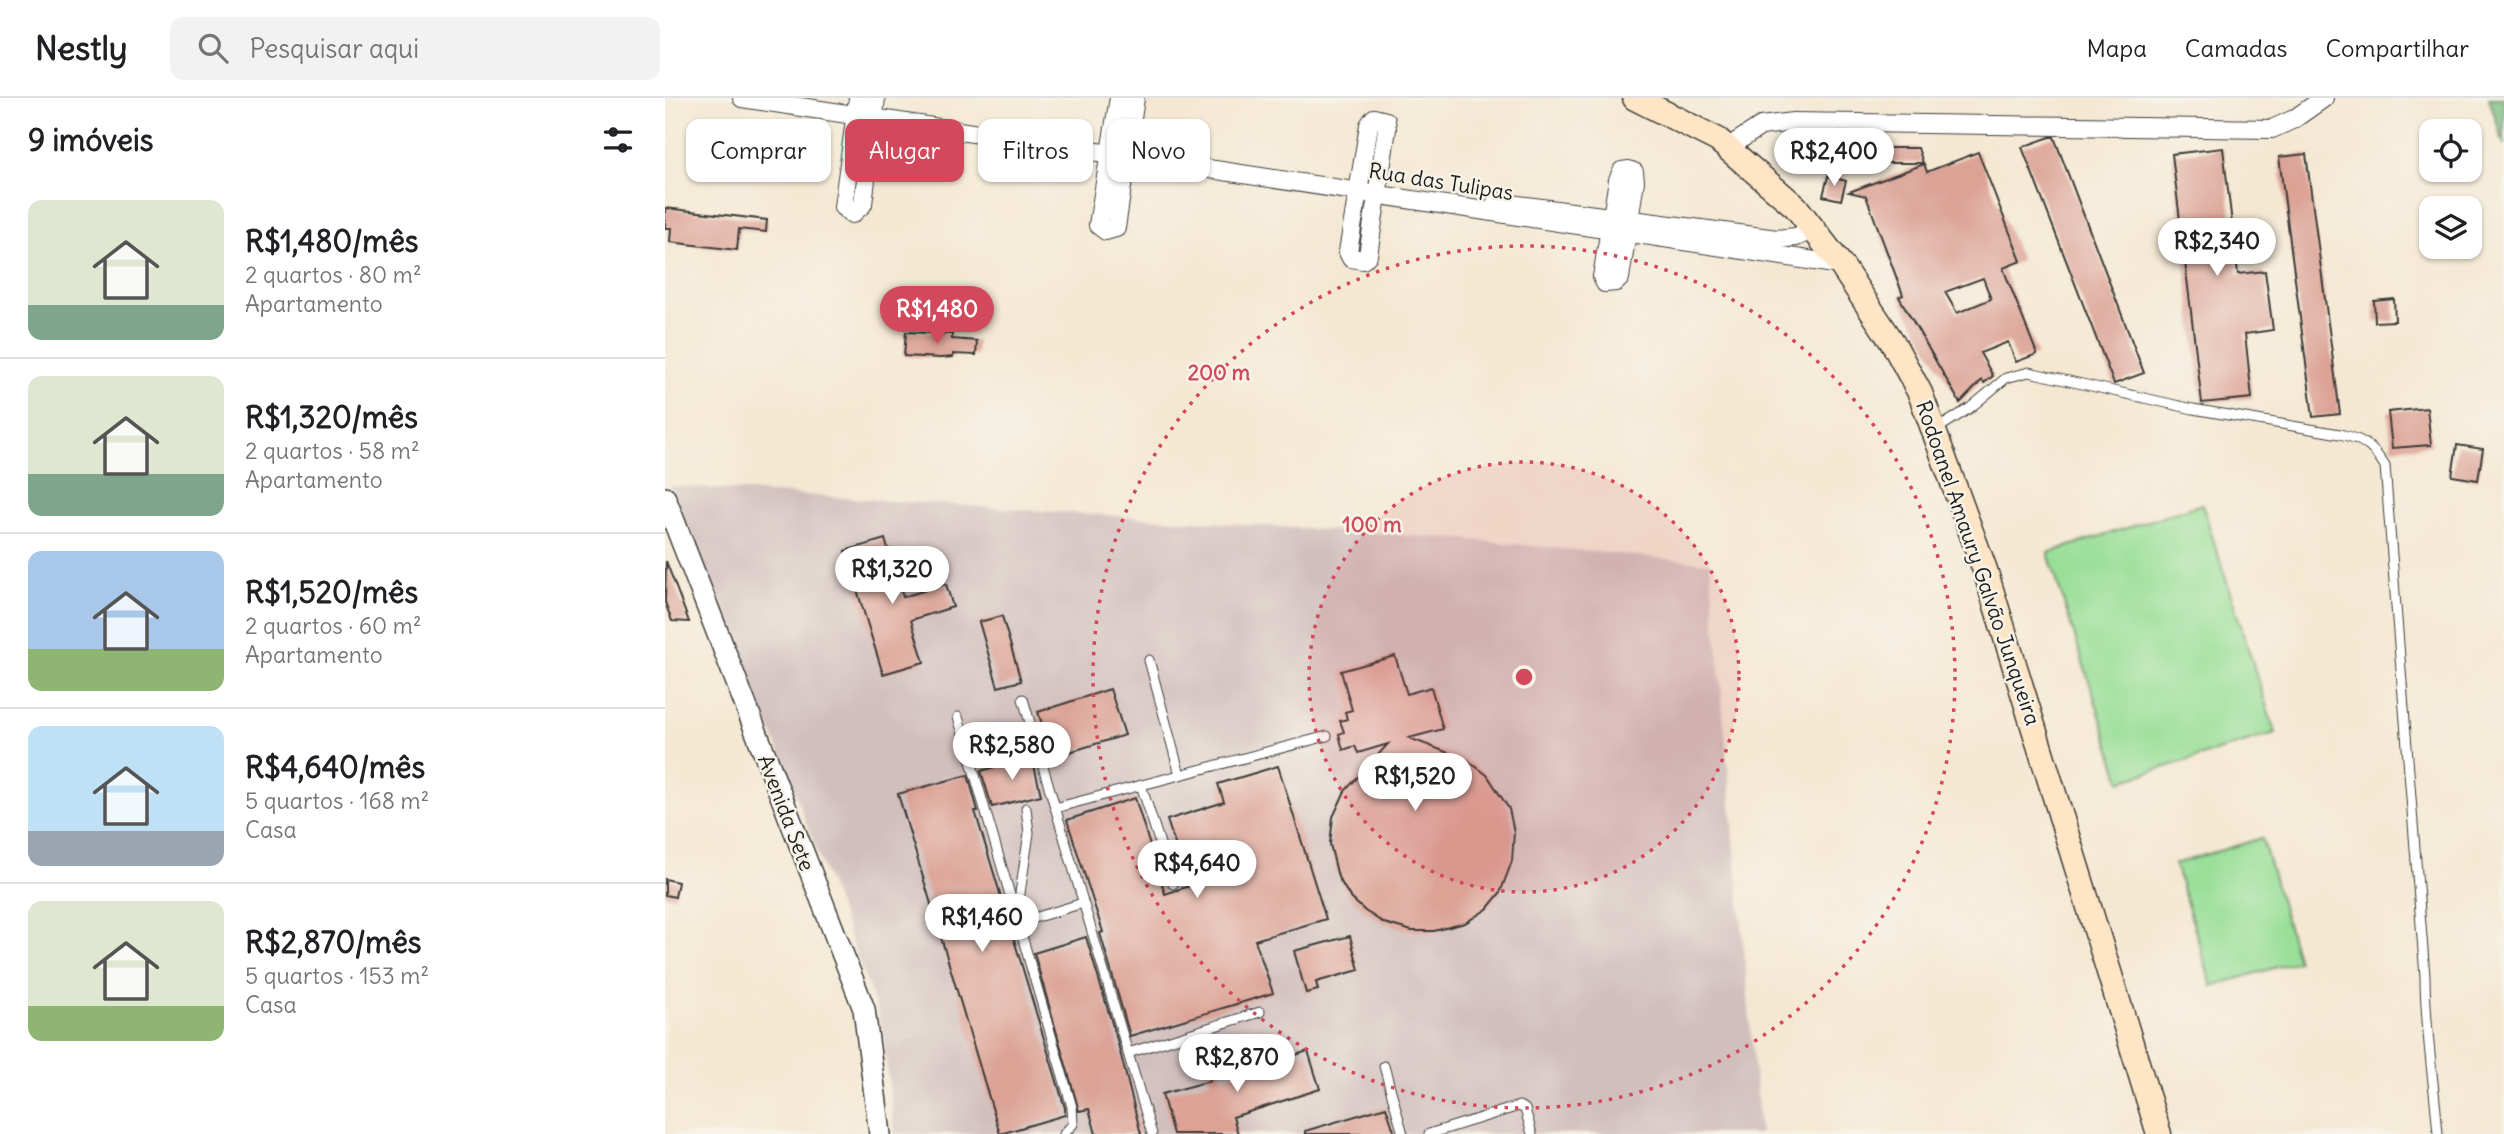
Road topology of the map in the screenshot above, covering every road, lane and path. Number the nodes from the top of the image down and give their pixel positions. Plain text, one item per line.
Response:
1 (742, 98) edge
2 (817, 98) edge
3 (1119, 98) edge
4 (1135, 98) edge
5 (1635, 98) edge
6 (2325, 98) edge
7 (866, 107) edge
8 (1119, 119) edge
9 (1129, 119) edge
10 (1107, 148) edge
11 (1727, 148) junction
12 (1210, 164) edge
13 (1358, 186) junction
14 (1378, 189) junction
15 (1619, 226) junction
16 (1814, 229) junction
17 (1841, 265) junction
18 (1936, 430) junction
19 (665, 498) edge
20 (1149, 660) dead end
21 (1023, 699) dead end
22 (958, 717) dead end
23 (1327, 736) dead end
24 (1180, 775) junction
25 (1141, 785) junction
26 (1026, 808) dead end
27 (1055, 808) junction
28 (1173, 884) dead end
29 (1083, 903) junction
30 (1017, 919) junction
31 (1260, 1012) dead end
32 (1128, 1053) junction
33 (1384, 1066) dead end
34 (880, 1134) edge
35 (1064, 1134) edge
36 (1152, 1134) edge
37 (1403, 1134) edge
38 (1429, 1134) edge
39 (1532, 1134) edge
40 (2159, 1134) edge
41 (2438, 1134) edge

1 - 7 street, Rua das Tulipas
2 - 7 street, Rua das Tulipas
3 - 8 street
4 - 9 street
5 - 11 main road, Rodoanel Amaury Galvão Junqueira
6 - 11 street
7 - 10 street, Rua das Tulipas
11 - 16 main road, Rodoanel Amaury Galvão Junqueira
12 - 13 street, Rua das Tulipas
13 - 14 street, Rua das Tulipas
13 - 14 street
13 - 14 street
14 - 15 street, Rua das Tulipas
15 - 16 street, Rua das Tulipas
15 - 17 street, Rua das Tulipas
16 - 17 main road, Rodoanel Amaury Galvão Junqueira
17 - 18 main road, Rodoanel Amaury Galvão Junqueira
18 - 40 main road, Rodoanel Amaury Galvão Junqueira
18 - 41 lane
19 - 34 street, Avenida Sete
20 - 24 lane
21 - 27 lane
22 - 30 lane
23 - 24 lane
24 - 25 lane
25 - 27 lane
25 - 28 lane
26 - 30 lane
27 - 29 lane
29 - 30 lane
29 - 32 lane
30 - 35 lane
31 - 32 lane
32 - 36 lane
33 - 37 lane
38 - 39 lane

